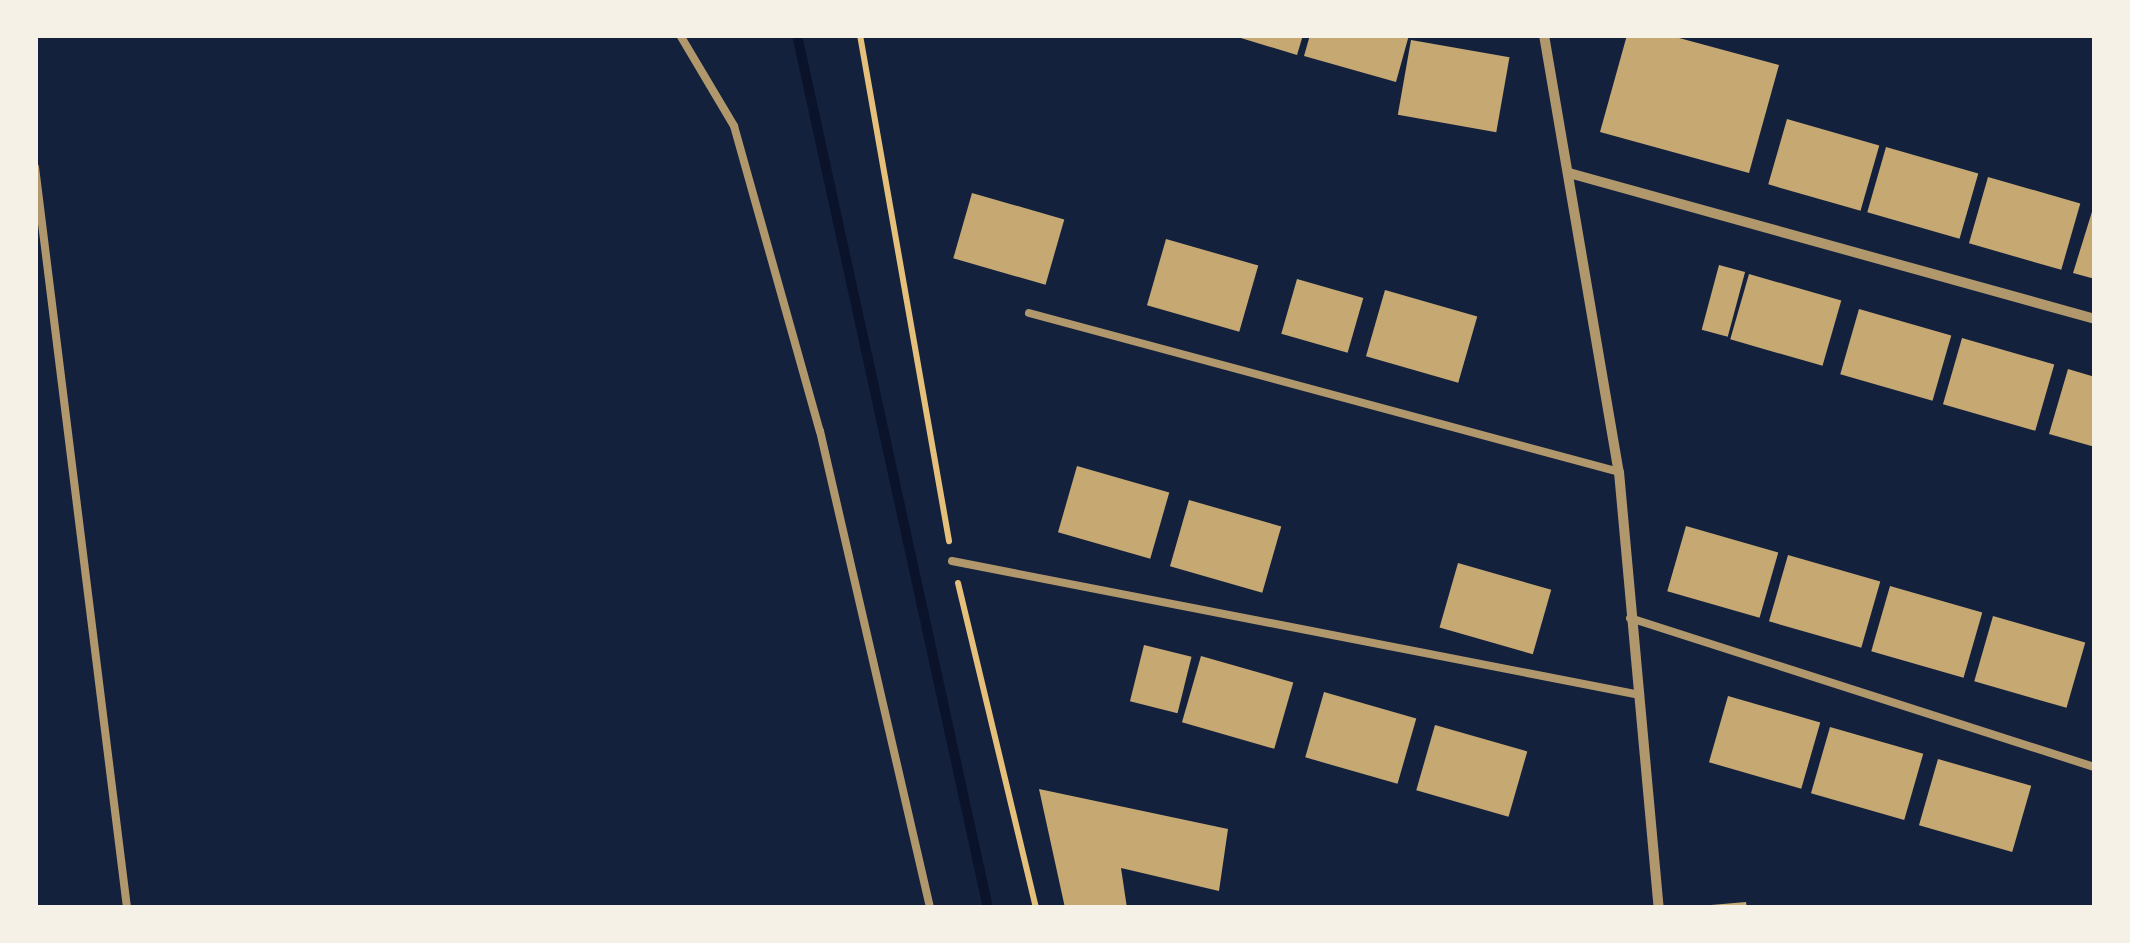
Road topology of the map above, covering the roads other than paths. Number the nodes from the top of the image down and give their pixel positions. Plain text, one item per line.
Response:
1 (680, 35) edge
2 (1544, 35) edge
3 (35, 167) edge
4 (1569, 172) junction
5 (1029, 313) dead end
6 (2095, 320) edge
7 (1619, 472) junction
8 (952, 561) road end
9 (1630, 618) junction
10 (1640, 694) junction
11 (2095, 767) edge
12 (126, 908) edge
13 (930, 908) edge
14 (1659, 908) edge

1 - 13 lane
2 - 4 street
3 - 12 lane
4 - 6 street
4 - 7 street
5 - 7 lane
7 - 9 street
8 - 10 lane
9 - 10 street
9 - 11 lane
10 - 14 street

